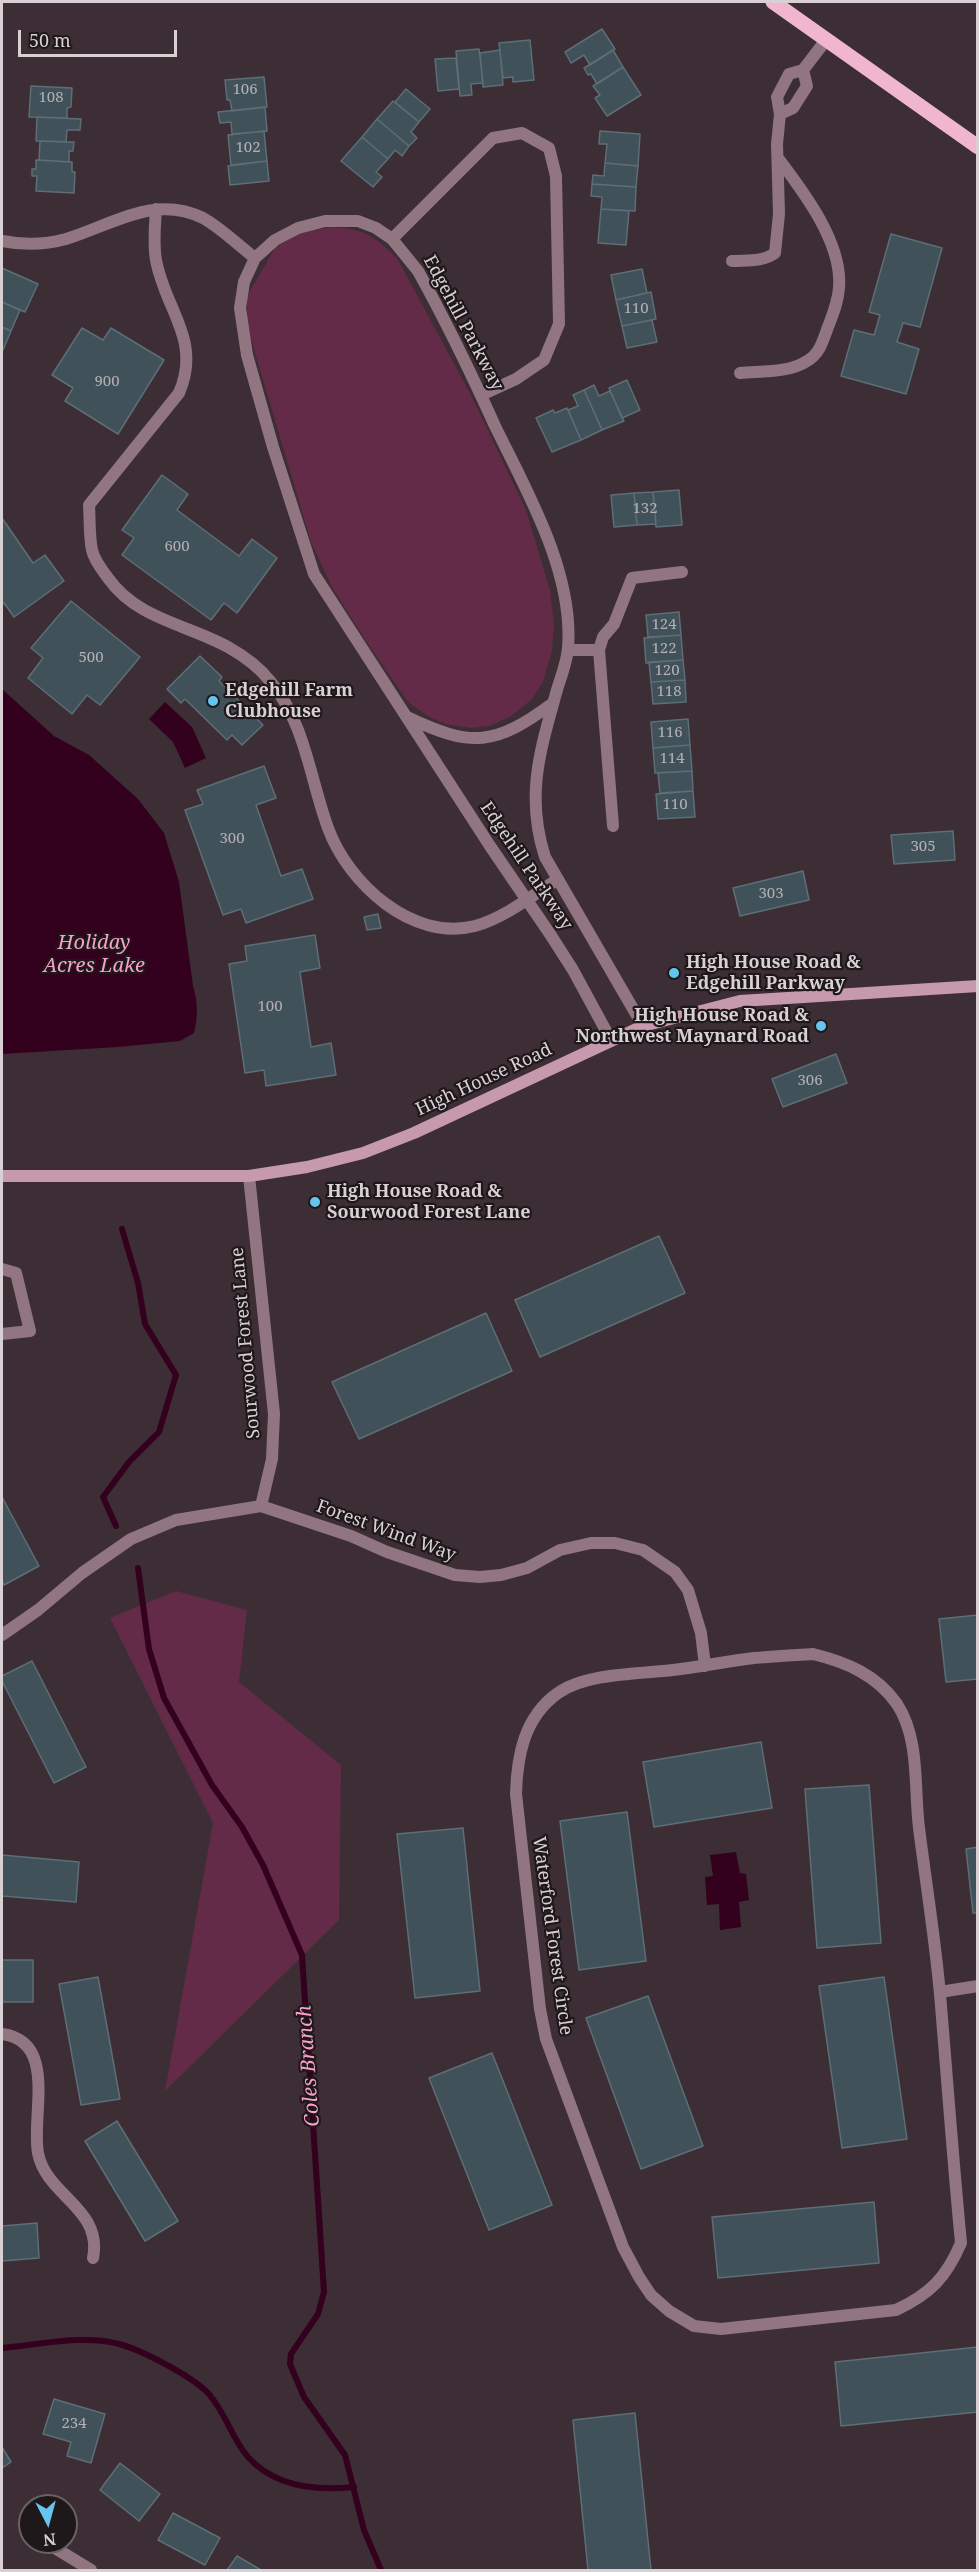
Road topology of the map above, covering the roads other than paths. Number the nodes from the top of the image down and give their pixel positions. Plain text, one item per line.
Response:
1 (772, 2) edge
2 (826, 40) junction
3 (803, 69) junction
4 (780, 114) junction
5 (978, 147) edge
6 (778, 158) junction
7 (156, 209) junction
8 (392, 239) junction
9 (2, 241) edge
10 (255, 258) junction
11 (732, 261) dead end
12 (740, 373) dead end
13 (481, 395) junction
14 (682, 572) dead end
15 (568, 650) junction
16 (598, 650) junction
17 (553, 703) junction
18 (406, 717) junction
19 (613, 826) dead end
20 (558, 879) junction
21 (526, 900) junction
22 (978, 986) edge
23 (643, 1026) junction
24 (611, 1040) junction
25 (2, 1176) edge
26 (249, 1176) junction
27 (2, 1269) edge
28 (2, 1334) edge
29 (261, 1506) junction
30 (2, 1635) edge
31 (705, 1666) junction
32 (978, 1986) edge
33 (940, 1992) junction
34 (2, 2034) edge
35 (93, 2259) dead end
36 (64, 2554) edge
37 (92, 2571) edge

1 - 2 main road
2 - 3 street
2 - 5 main road
3 - 4 street
3 - 4 street
4 - 6 street
6 - 11 street
6 - 12 street
7 - 9 street
7 - 10 street
7 - 21 street
8 - 10 street, Edgehill Parkway
8 - 13 street, Edgehill Parkway
8 - 13 street
10 - 18 street, Edgehill Parkway
13 - 15 street, Edgehill Parkway
14 - 16 street
15 - 16 street
15 - 17 street, Edgehill Parkway
16 - 19 street
17 - 18 street
17 - 20 street, Edgehill Parkway
18 - 21 street, Edgehill Parkway
20 - 21 street
20 - 23 street, Edgehill Parkway
21 - 24 street, Edgehill Parkway
22 - 23 main road, High House Road
23 - 24 main road, High House Road
24 - 26 main road, High House Road
25 - 26 main road, High House Road
26 - 29 street, Sourwood Forest Lane
27 - 28 street
29 - 30 street
29 - 31 street, Forest Wind Way
31 - 33 street, Waterford Forest Circle
31 - 33 street, Waterford Forest Circle
32 - 33 street
34 - 35 street
36 - 37 street

